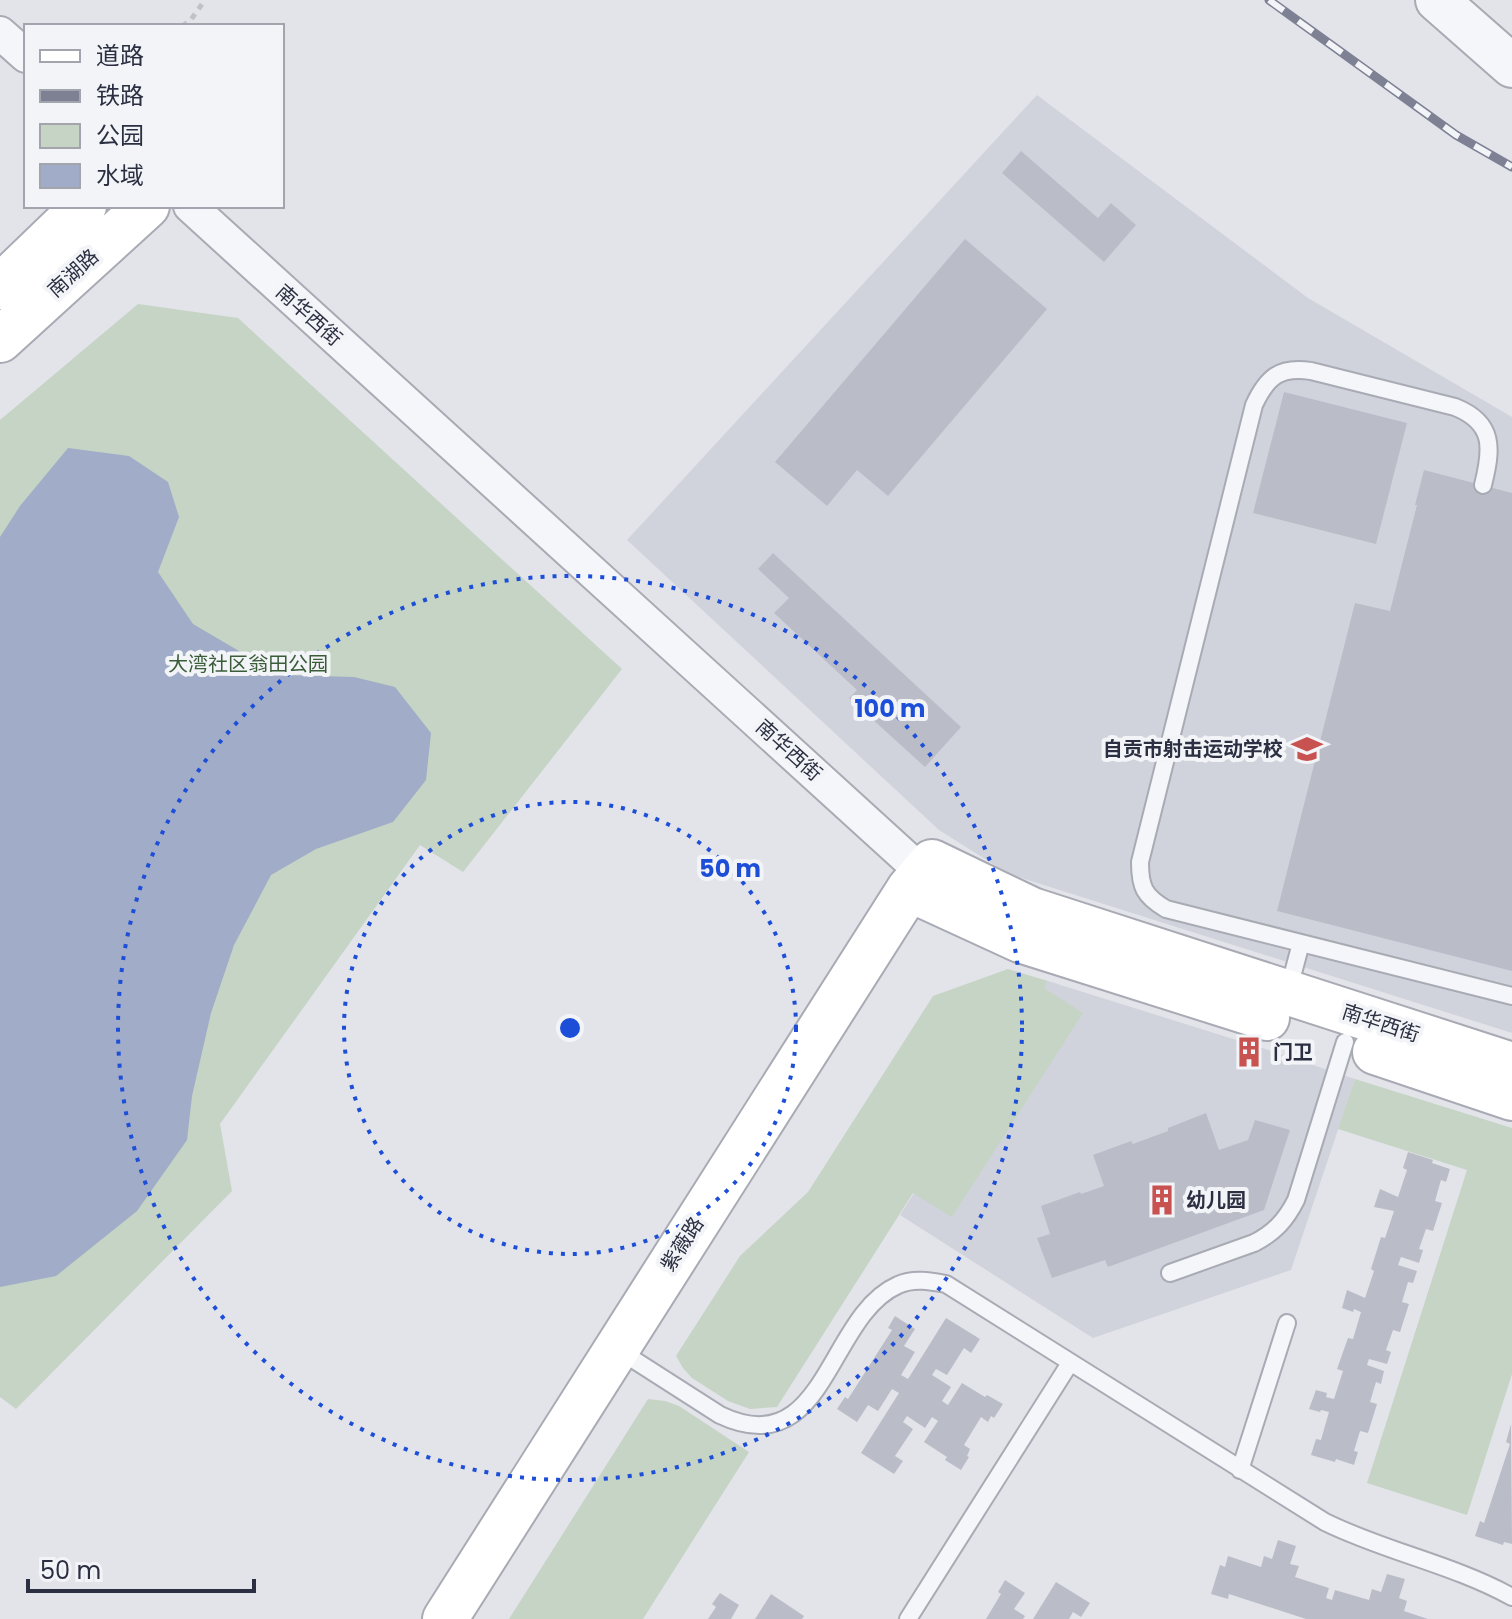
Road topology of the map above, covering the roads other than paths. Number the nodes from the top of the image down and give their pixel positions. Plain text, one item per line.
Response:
1 (1437, 0) edge
2 (0, 33) edge
3 (24, 54) edge
4 (1512, 66) edge
5 (82, 208) edge
6 (145, 208) edge
7 (192, 208) edge
8 (0, 287) edge
9 (0, 340) edge
10 (1483, 485) dead end
11 (915, 880) junction
12 (1301, 943) junction
13 (1288, 993) junction
14 (1512, 996) edge
15 (1345, 1042) junction
16 (1512, 1065) edge
17 (1512, 1098) edge
18 (1170, 1273) dead end
19 (1287, 1323) dead end
20 (616, 1348) junction
21 (1070, 1363) junction
22 (1240, 1470) junction
23 (1512, 1597) edge
24 (445, 1619) edge
25 (908, 1619) edge

1 - 4 street
2 - 3 street
5 - 8 main road, 南湖路
6 - 9 main road, 南湖路
7 - 11 street, 南华西街
10 - 12 lane
11 - 13 main road, 南华西街
11 - 15 main road, 南华西街
11 - 20 main road, 紫薇路
12 - 13 lane
12 - 14 lane
13 - 16 main road, 南华西街
15 - 17 main road, 南华西街
15 - 18 lane
19 - 22 lane
20 - 21 lane
20 - 24 main road, 紫薇路
21 - 22 lane
21 - 25 lane
22 - 23 lane

